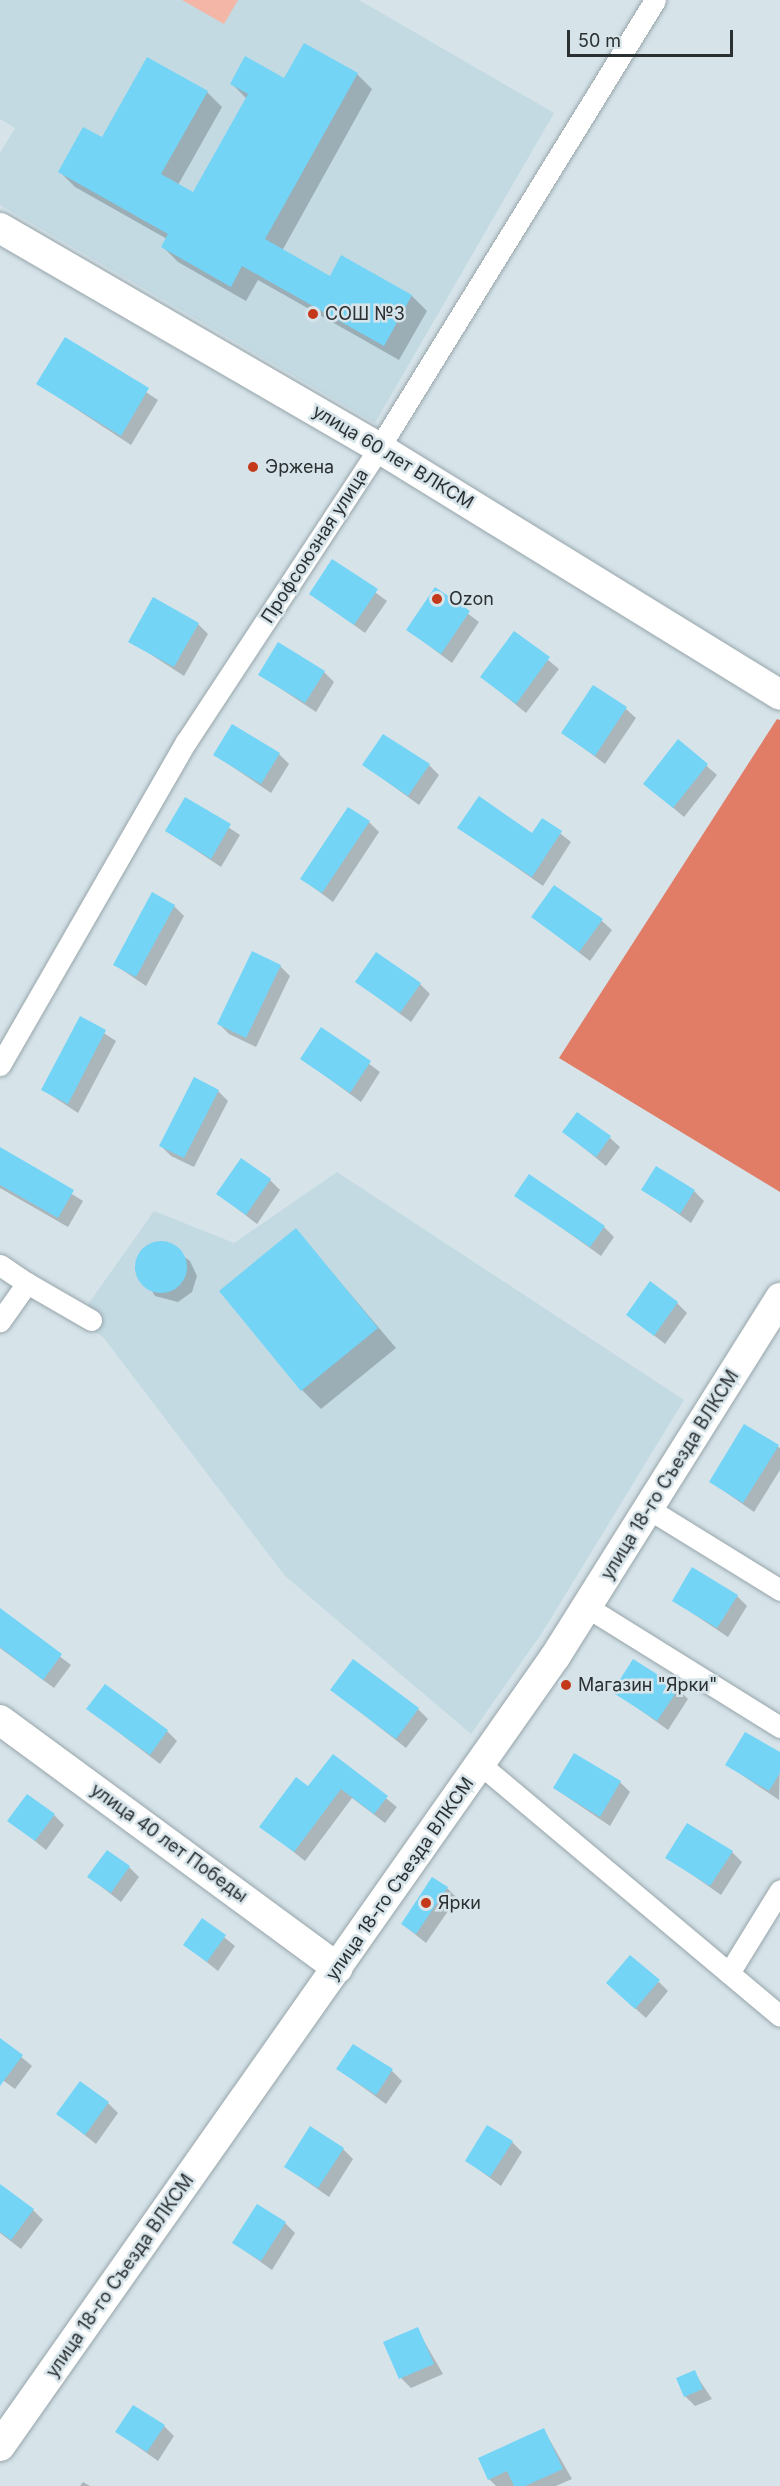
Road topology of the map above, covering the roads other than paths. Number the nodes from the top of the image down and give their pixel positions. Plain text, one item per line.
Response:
1 (655, 0) edge
2 (0, 228) edge
3 (379, 448) junction
4 (780, 695) edge
5 (0, 1065) edge
6 (0, 1265) edge
7 (27, 1283) junction
8 (780, 1298) edge
9 (91, 1320) dead end
10 (0, 1321) edge
11 (649, 1509) junction
12 (780, 1590) edge
13 (587, 1607) junction
14 (0, 1720) edge
15 (780, 1727) edge
16 (481, 1765) junction
17 (780, 1890) edge
18 (338, 1968) junction
19 (729, 1973) junction
20 (780, 2016) edge
21 (0, 2446) edge

1 - 3 street, Профсоюзная улица
2 - 3 street, улица 60 лет ВЛКСМ
3 - 4 street, улица 60 лет ВЛКСМ
3 - 5 street, Профсоюзная улица
6 - 7 street
7 - 9 street
7 - 10 street
8 - 11 street, улица 18-го Съезда ВЛКСМ
11 - 12 street
11 - 13 street, улица 18-го Съезда ВЛКСМ
13 - 15 street
13 - 16 street, улица 18-го Съезда ВЛКСМ
14 - 18 street, улица 40 лет Победы
16 - 18 street, улица 18-го Съезда ВЛКСМ
16 - 19 street
17 - 19 street
18 - 21 street, улица 18-го Съезда ВЛКСМ
19 - 20 street

